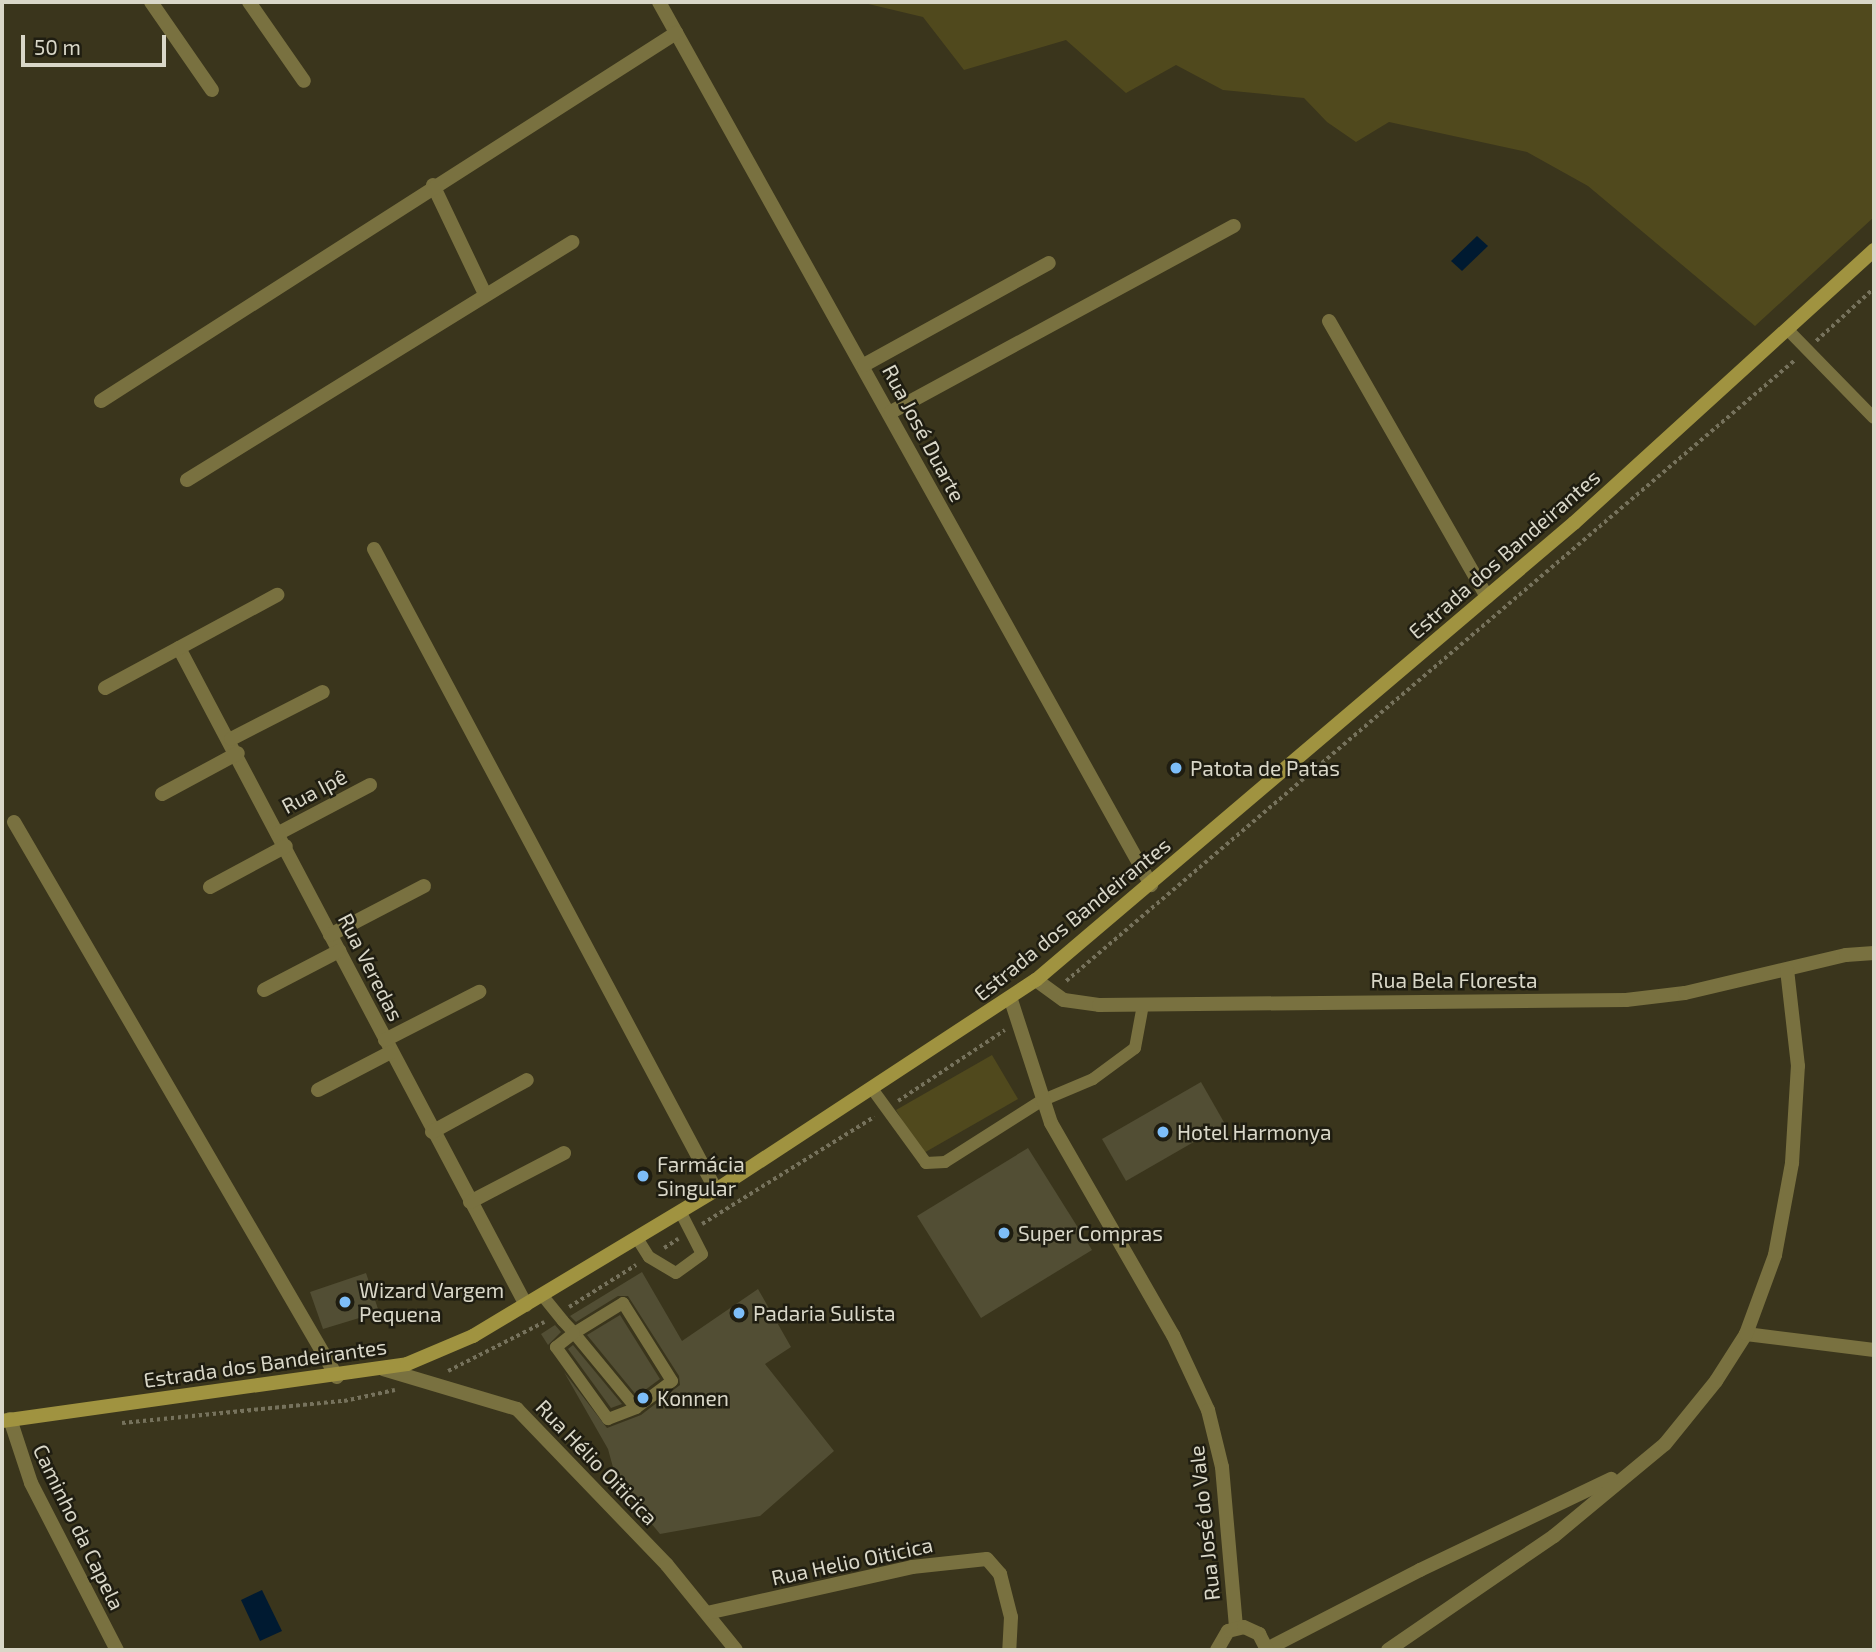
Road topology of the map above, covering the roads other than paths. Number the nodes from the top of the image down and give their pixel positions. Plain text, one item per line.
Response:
1 (151, 2) edge
2 (249, 2) edge
3 (659, 2) edge
4 (676, 33) junction
5 (304, 81) dead end
6 (212, 90) dead end
7 (433, 185) junction
8 (1234, 226) dead end
9 (573, 242) dead end
10 (1874, 250) edge
11 (1049, 263) dead end
12 (485, 294) junction
13 (1329, 321) dead end
14 (1787, 329) junction
15 (864, 365) junction
16 (101, 401) dead end
17 (891, 412) junction
18 (1874, 418) edge
19 (187, 480) dead end
20 (374, 549) dead end
21 (277, 595) dead end
22 (1487, 597) junction
23 (179, 648) junction
24 (105, 688) dead end
25 (323, 692) dead end
26 (231, 740) junction
27 (238, 753) junction
28 (370, 785) dead end
29 (162, 794) dead end
30 (14, 822) dead end
31 (282, 840) junction
32 (1151, 884) junction
33 (424, 886) dead end
34 (210, 887) dead end
35 (330, 935) junction
36 (339, 951) junction
37 (1874, 953) edge
38 (1787, 970) junction
39 (1036, 980) junction
40 (264, 990) dead end
41 (479, 992) dead end
42 (1011, 1000) junction
43 (1143, 1005) junction
44 (388, 1046) junction
45 (527, 1080) dead end
46 (318, 1090) dead end
47 (873, 1090) junction
48 (1041, 1101) junction
49 (432, 1132) junction
50 (564, 1153) dead end
51 (716, 1190) junction
52 (470, 1202) junction
53 (680, 1212) junction
54 (637, 1238) junction
55 (542, 1295) junction
56 (526, 1305) junction
57 (574, 1333) junction
58 (1746, 1334) junction
59 (1874, 1350) edge
60 (383, 1369) junction
61 (337, 1377) junction
62 (636, 1408) junction
63 (6, 1420) edge
64 (1643, 1462) junction
65 (707, 1613) junction
66 (1236, 1627) junction
67 (117, 1650) edge
68 (736, 1650) edge
69 (1009, 1650) edge
70 (1217, 1650) edge
71 (1267, 1650) edge
72 (1388, 1650) edge

1 - 6 street
2 - 5 street
3 - 4 street, Rua José Duarte
4 - 7 street
4 - 15 street, Rua José Duarte
7 - 12 street
7 - 16 street
8 - 17 street
9 - 12 street
10 - 14 main road, Estrada dos Bandeirantes
11 - 15 street
12 - 19 street
13 - 22 street
14 - 18 lane
14 - 22 main road, Estrada dos Bandeirantes
15 - 17 street, Rua José Duarte
17 - 32 street, Rua José Duarte
20 - 51 street
21 - 23 street
22 - 32 main road, Estrada dos Bandeirantes
23 - 24 street
23 - 26 street, Rua Veredas
25 - 26 street
26 - 27 street, Rua Veredas
27 - 29 street
27 - 31 street, Rua Veredas
28 - 31 street, Rua Ipê
30 - 61 street
31 - 34 street, Rua Ipê
31 - 35 street, Rua Veredas
32 - 39 main road, Estrada dos Bandeirantes
33 - 35 street
35 - 36 street, Rua Veredas
36 - 40 street
36 - 44 street, Rua Veredas
37 - 38 street, Rua Bela Floresta
38 - 43 street, Rua Bela Floresta
38 - 58 street
39 - 42 main road, Estrada dos Bandeirantes
39 - 43 street, Rua Bela Floresta
41 - 44 street
42 - 47 main road, Estrada dos Bandeirantes
42 - 48 street, Rua José do Vale
43 - 48 lane
44 - 46 street
44 - 49 street, Rua Veredas
45 - 49 street
47 - 48 lane
47 - 51 main road, Estrada dos Bandeirantes
48 - 66 street, Rua José do Vale
49 - 52 street, Rua Veredas
50 - 52 street
51 - 53 main road, Estrada dos Bandeirantes
52 - 56 street, Rua Veredas
53 - 54 main road, Estrada dos Bandeirantes
53 - 54 lane
54 - 55 main road, Estrada dos Bandeirantes
55 - 56 main road, Estrada dos Bandeirantes
55 - 57 lane
56 - 60 main road, Estrada dos Bandeirantes
57 - 62 lane
57 - 62 lane
57 - 62 lane
58 - 59 street
58 - 64 street
60 - 61 main road, Estrada dos Bandeirantes
60 - 65 street, Rua Hélio Oiticica
61 - 63 main road, Estrada dos Bandeirantes
63 - 67 street, Caminho da Capela
64 - 71 street
64 - 72 street
65 - 68 street, Rua Hélio Oiticica
65 - 69 street, Rua Helio Oiticica
66 - 70 street, Rua José do Vale
66 - 71 street, Rua José do Vale

